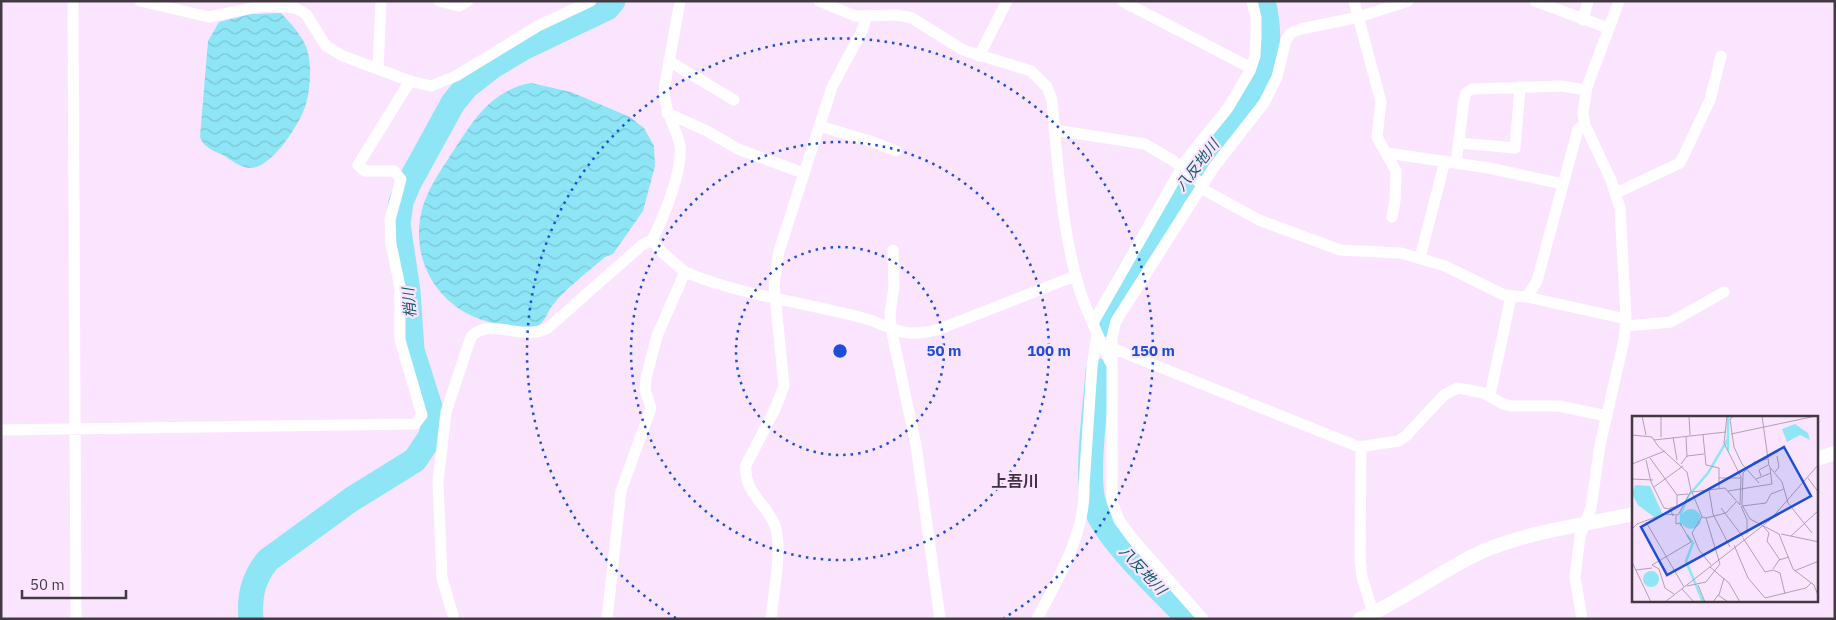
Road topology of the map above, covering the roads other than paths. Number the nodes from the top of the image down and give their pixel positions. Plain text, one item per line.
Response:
1 (73, 1) edge
2 (140, 1) edge
3 (381, 1) edge
4 (439, 1) edge
5 (468, 1) edge
6 (591, 1) edge
7 (680, 1) edge
8 (819, 1) edge
9 (1007, 1) edge
10 (1122, 1) edge
11 (1252, 1) edge
12 (1354, 1) edge
13 (1408, 1) edge
14 (1535, 1) edge
15 (1588, 1) edge
16 (1619, 1) edge
17 (867, 16) junction
18 (1359, 17) junction
19 (1583, 20) junction
20 (1608, 28) junction
21 (979, 56) junction
22 (1722, 56) dead end
23 (669, 61) junction
24 (1251, 68) junction
25 (378, 69) junction
26 (410, 81) junction
27 (1520, 87) junction
28 (1586, 90) junction
29 (734, 100) dead end
30 (668, 114) junction
31 (1585, 125) junction
32 (819, 126) junction
33 (1054, 130) junction
34 (1459, 144) junction
35 (896, 152) dead end
36 (1387, 154) junction
37 (1451, 162) junction
38 (1181, 168) junction
39 (803, 173) junction
40 (1563, 184) junction
41 (1202, 185) junction
42 (1616, 193) junction
43 (1392, 217) dead end
44 (652, 240) junction
45 (892, 250) dead end
46 (1420, 258) junction
47 (685, 272) junction
48 (1075, 276) junction
49 (1724, 292) dead end
50 (1511, 296) junction
51 (1527, 297) junction
52 (775, 299) junction
53 (1626, 322) junction
54 (891, 328) junction
55 (1095, 328) junction
56 (1112, 348) junction
57 (1112, 368) junction
58 (1490, 395) junction
59 (1607, 416) junction
60 (1, 430) edge
61 (74, 430) junction
62 (1361, 446) junction
63 (1835, 453) edge
64 (1818, 459) edge
65 (1632, 514) edge
66 (1584, 524) junction
67 (1367, 616) edge
68 (76, 619) edge
69 (454, 619) edge
70 (607, 619) edge
71 (771, 619) edge
72 (940, 619) edge
73 (1037, 619) edge
74 (1203, 619) edge
75 (1582, 619) edge

1 - 61 street
2 - 25 street
3 - 25 street
4 - 5 street
6 - 26 street
7 - 23 street
8 - 17 street
9 - 21 street
10 - 24 street
11 - 24 street
12 - 18 street
13 - 18 street
14 - 19 street
15 - 19 street
16 - 20 street
17 - 21 street
17 - 32 street
18 - 36 street
18 - 41 street
19 - 20 street
20 - 28 street
21 - 33 street
22 - 42 street
23 - 29 street
23 - 30 street
24 - 38 street
25 - 26 street
26 - 61 street
27 - 28 street
27 - 34 street
27 - 34 street
28 - 31 street
30 - 39 street
30 - 44 street
31 - 40 street
31 - 42 street
32 - 35 street
32 - 39 street
33 - 38 street
33 - 48 street
34 - 37 street
36 - 37 street
36 - 43 street
37 - 40 street
37 - 46 street
38 - 41 street
38 - 55 street
39 - 52 street
40 - 51 street
41 - 46 street
41 - 56 street
42 - 53 street
44 - 47 street
44 - 69 street
45 - 54 street
46 - 50 street
47 - 52 street
47 - 70 street
48 - 54 street
48 - 55 street
49 - 53 street
50 - 51 street
50 - 58 street
51 - 53 street
52 - 54 street
52 - 71 street
53 - 59 street
54 - 72 street
55 - 57 street
55 - 73 street
56 - 57 street
56 - 62 street
57 - 74 street
58 - 59 street
58 - 62 street
59 - 66 street
60 - 61 street
61 - 68 street
62 - 67 street
63 - 64 street
65 - 66 street
66 - 67 street
66 - 75 street

